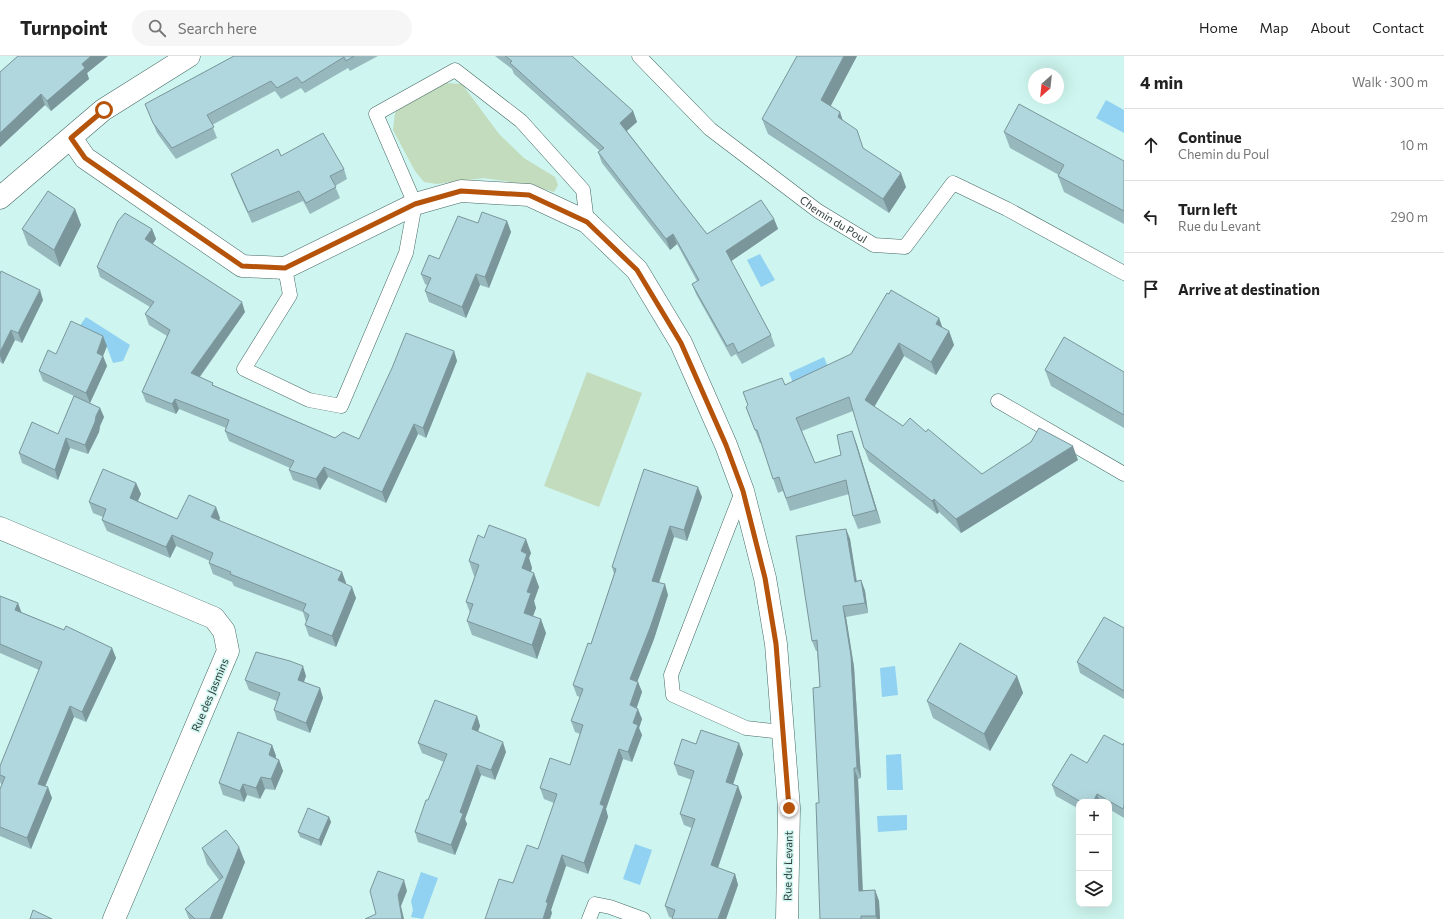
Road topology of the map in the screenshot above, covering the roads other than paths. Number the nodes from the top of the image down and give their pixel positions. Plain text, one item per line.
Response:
1 (189, 56) edge
2 (639, 56) edge
3 (71, 138) junction
4 (0, 198) edge
5 (415, 204) junction
6 (587, 222) junction
7 (285, 268) junction
8 (1124, 273) edge
9 (998, 401) dead end
10 (1124, 474) edge
11 (743, 491) junction
12 (0, 528) edge
13 (782, 732) junction
14 (114, 919) edge
15 (590, 919) edge
16 (643, 919) edge
17 (787, 919) edge

1 - 3 street
2 - 8 lane, Chemin du Poul
3 - 4 street
3 - 7 street, Rue du Levant
5 - 6 street, Rue du Levant
5 - 6 lane
5 - 7 street, Rue du Levant
5 - 7 lane
6 - 11 street, Rue du Levant
9 - 10 lane
11 - 13 street, Rue du Levant
11 - 13 lane
12 - 14 street, Rue des Jasmins
13 - 17 street, Rue du Levant
15 - 16 lane

